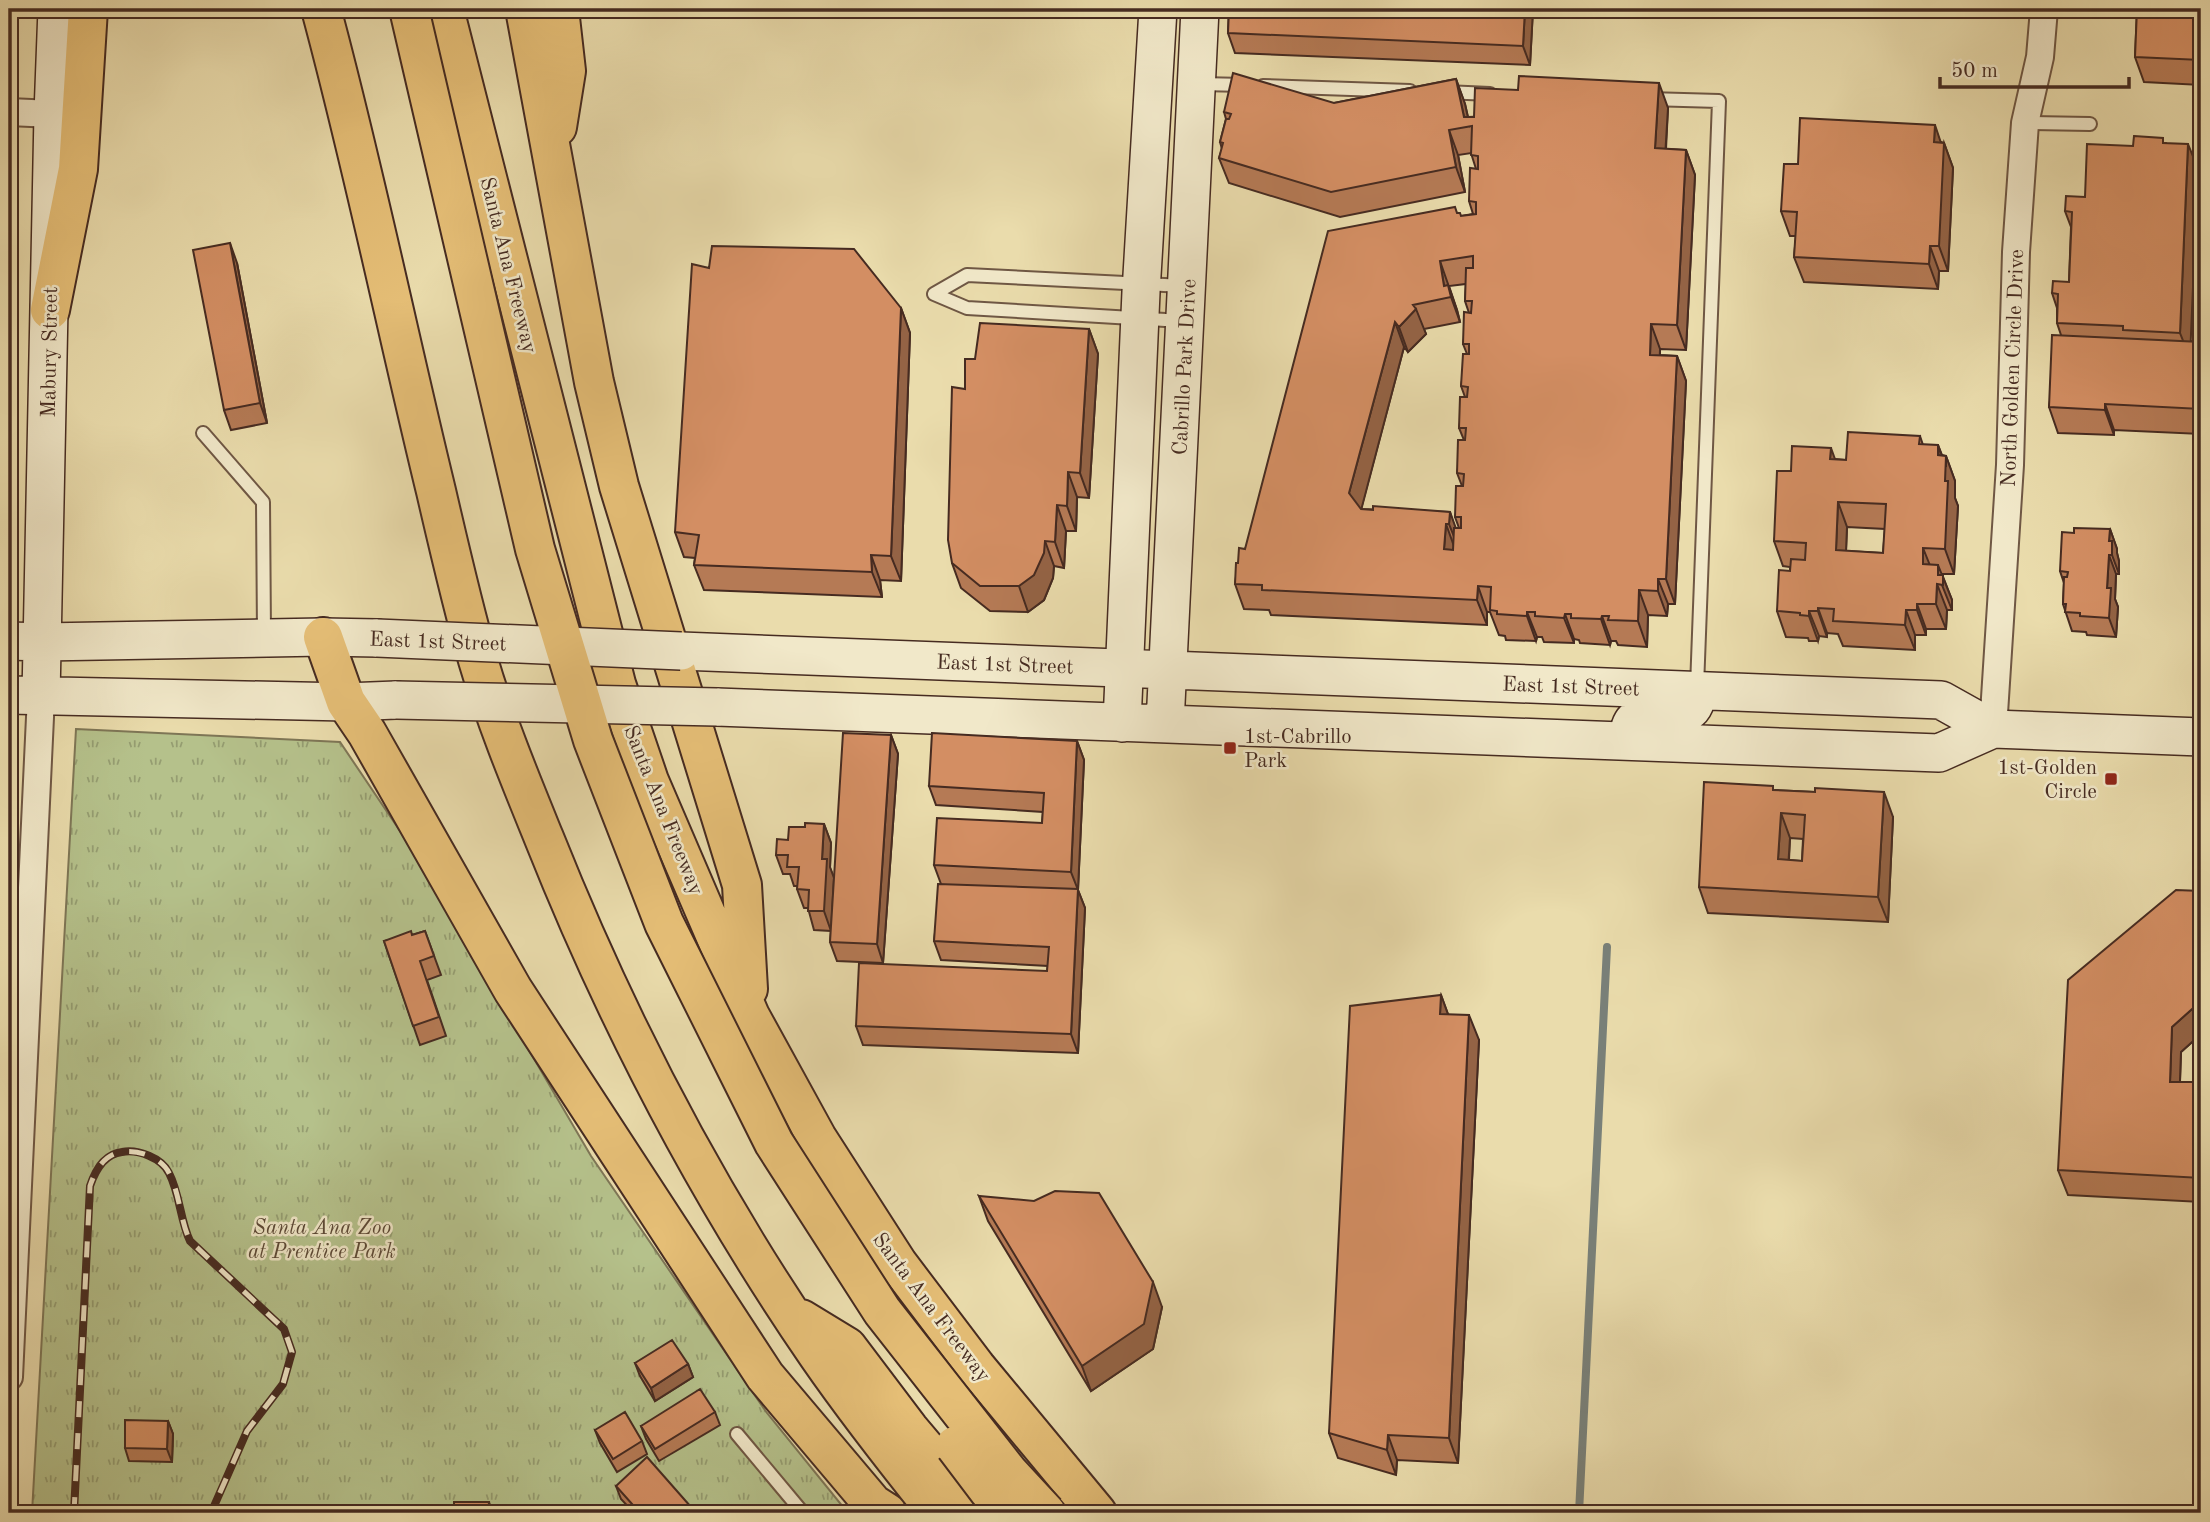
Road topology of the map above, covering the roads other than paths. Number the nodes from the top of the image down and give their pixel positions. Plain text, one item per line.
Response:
1 (57, 9) edge
2 (88, 9) edge
3 (321, 9) edge
4 (350, 9) edge
5 (383, 9) edge
6 (409, 9) edge
7 (444, 9) edge
8 (525, 9) edge
9 (559, 9) edge
10 (1158, 9) edge
11 (1200, 9) edge
12 (2044, 9) edge
13 (340, 79) junction
14 (1196, 84) junction
15 (1416, 91) edge
16 (1430, 92) edge
17 (1499, 94) edge
18 (1637, 98) edge
19 (9, 113) edge
20 (52, 114) junction
21 (2025, 123) junction
22 (2090, 124) dead end
23 (553, 154) junction
24 (1140, 301) junction
25 (1186, 303) junction
26 (50, 310) junction
27 (203, 433) dead end
28 (323, 636) junction
29 (264, 638) junction
30 (26, 642) edge
31 (1124, 668) junction
32 (1169, 670) junction
33 (1697, 691) junction
34 (25, 696) edge
35 (346, 702) junction
36 (1122, 723) junction
37 (1166, 724) junction
38 (1993, 729) junction
39 (2201, 737) edge
40 (1627, 741) junction
41 (750, 1016) junction
42 (16, 1090) edge
43 (790, 1312) junction
44 (9, 1377) edge
45 (737, 1434) dead end
46 (803, 1513) edge
47 (887, 1513) edge
48 (938, 1513) edge
49 (980, 1513) edge
50 (1010, 1513) edge
51 (1046, 1513) edge
52 (1097, 1513) edge

1 - 20 main road, Mabury Street
2 - 26 highway
3 - 13 highway
4 - 13 highway
5 - 50 highway, bridge
6 - 51 highway, bridge
7 - 41 highway, Santa Ana Freeway
8 - 23 highway
9 - 23 highway
10 - 24 main road
11 - 14 main road, Cabrillo Park Drive
12 - 21 street, North Golden Circle Drive
13 - 43 highway
14 - 15 lane
14 - 25 main road, Cabrillo Park Drive
16 - 17 lane
18 - 33 lane
19 - 20 street
20 - 26 main road, Mabury Street
21 - 22 lane
21 - 38 street, North Golden Circle Drive
23 - 41 highway
24 - 24 lane
24 - 25 lane
24 - 25 lane
24 - 31 main road
25 - 32 main road, Cabrillo Park Drive
26 - 30 main road, Mabury Street
27 - 29 lane
28 - 29 main road, East 1st Street
28 - 31 main road, East 1st Street, bridge
28 - 35 highway
29 - 30 main road, East 1st Street
30 - 34 main road, Mabury Street
31 - 32 main road, East 1st Street
31 - 36 main road
32 - 33 main road, East 1st Street
32 - 37 main road, Cabrillo Park Drive
33 - 38 main road, East 1st Street
33 - 40 main road
34 - 35 main road, East 1st Street
34 - 42 street
35 - 36 main road, East 1st Street, bridge
35 - 47 highway
36 - 37 main road, East 1st Street
37 - 40 main road, East 1st Street
38 - 39 main road, East 1st Street
38 - 40 main road, East 1st Street
41 - 52 highway, Santa Ana Freeway
42 - 44 street
43 - 48 highway
43 - 49 highway
45 - 46 lane

